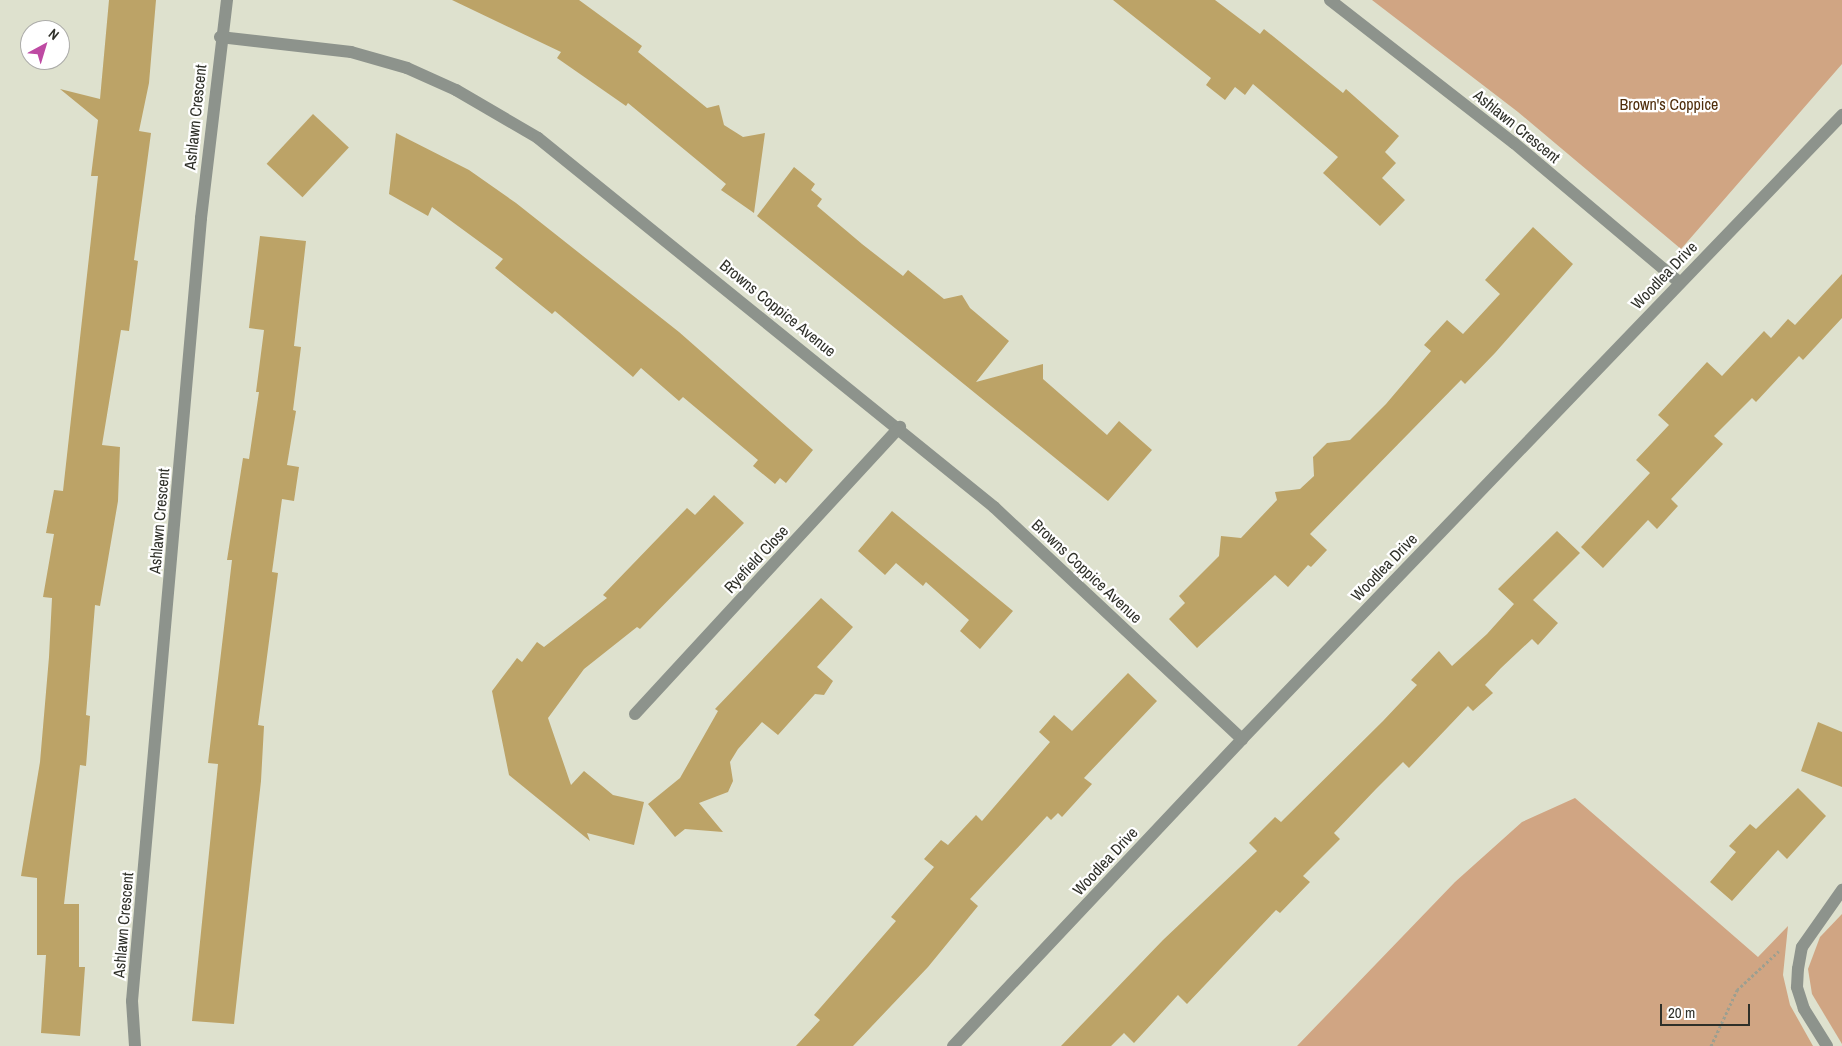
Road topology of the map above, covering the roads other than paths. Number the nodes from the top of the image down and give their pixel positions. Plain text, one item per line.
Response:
1 (227, 0) edge
2 (1330, 0) edge
3 (220, 37) junction
4 (1842, 115) edge
5 (1679, 282) junction
6 (900, 427) junction
7 (635, 714) dead end
8 (1242, 739) junction
9 (1842, 890) edge
10 (135, 1046) edge
11 (954, 1046) edge
12 (1827, 1046) edge

1 - 3 street, Ashlawn Crescent
2 - 5 street, Ashlawn Crescent
3 - 6 street, Browns Coppice Avenue
3 - 10 street, Ashlawn Crescent
4 - 5 street, Woodlea Drive
5 - 8 street, Woodlea Drive
6 - 7 street, Ryefield Close
6 - 8 street, Browns Coppice Avenue
8 - 11 street, Woodlea Drive
9 - 12 street

